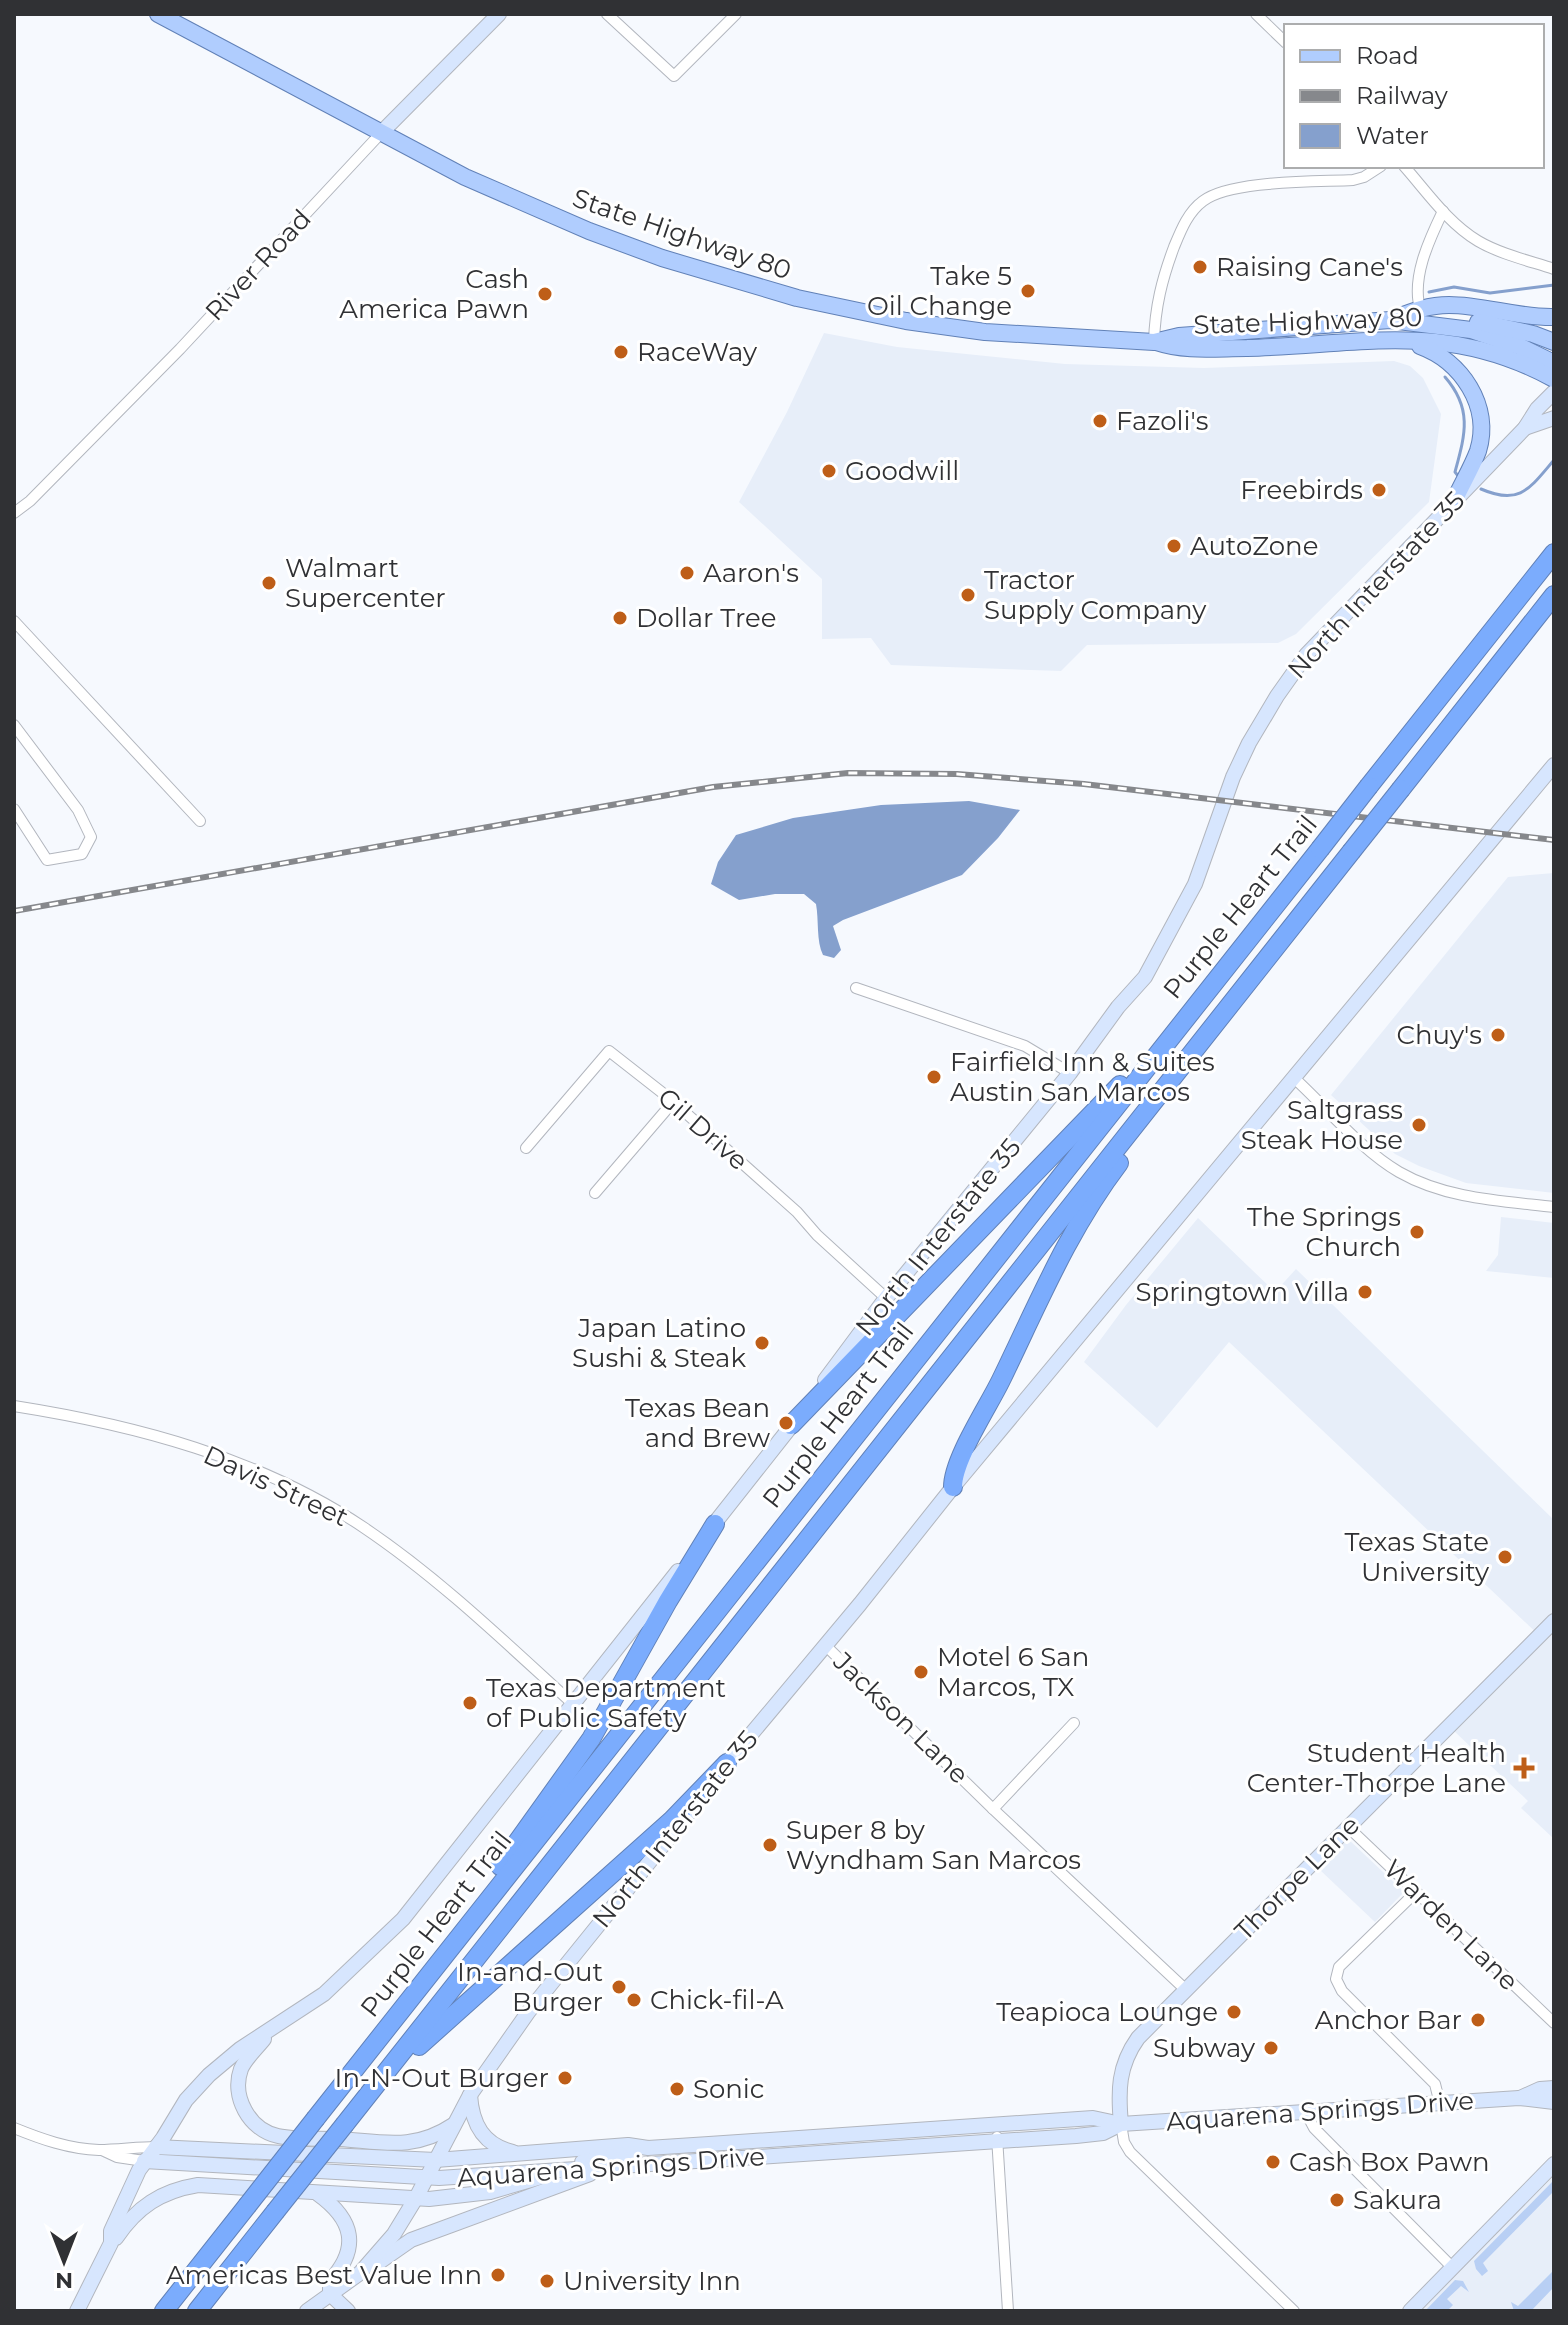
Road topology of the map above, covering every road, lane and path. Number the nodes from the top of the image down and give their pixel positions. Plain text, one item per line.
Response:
1 (158, 14) edge
2 (499, 14) edge
3 (607, 14) edge
4 (736, 14) edge
5 (1256, 14) edge
6 (1284, 41) edge
7 (382, 132) junction
8 (1378, 168) edge
9 (1406, 168) edge
10 (1443, 211) junction
11 (1554, 269) edge
12 (1423, 317) junction
13 (1554, 317) edge
14 (1404, 339) junction
15 (1154, 342) junction
16 (1554, 342) edge
17 (1271, 347) junction
18 (1554, 363) edge
19 (1554, 379) edge
20 (1554, 392) edge
21 (1554, 418) edge
22 (1525, 428) junction
23 (1456, 497) junction
24 (14, 513) edge
25 (1554, 553) edge
26 (1554, 595) edge
27 (14, 621) edge
28 (14, 725) edge
29 (1554, 765) edge
30 (14, 809) edge
31 (200, 821) dead end
32 (856, 988) dead end
33 (1235, 998) junction
34 (1168, 1039) junction
35 (1070, 1073) junction
36 (1293, 1077) junction
37 (673, 1102) junction
38 (526, 1148) dead end
39 (595, 1193) dead end
40 (1554, 1207) edge
41 (886, 1298) junction
42 (14, 1406) edge
43 (791, 1425) junction
44 (953, 1487) junction
45 (715, 1524) junction
46 (1554, 1621) edge
47 (825, 1645) junction
48 (573, 1704) junction
49 (1074, 1723) dead end
50 (727, 1763) junction
51 (993, 1809) junction
52 (1348, 1827) junction
53 (1416, 1892) junction
54 (1186, 1990) junction
55 (1554, 2023) edge
56 (271, 2030) junction
57 (1549, 2088) edge
58 (338, 2090) junction
59 (470, 2095) junction
60 (368, 2096) junction
61 (1519, 2098) junction
62 (1554, 2102) edge
63 (1440, 2104) junction
64 (1306, 2113) junction
65 (454, 2124) junction
66 (1121, 2124) junction
67 (996, 2125) junction
68 (959, 2127) junction
69 (14, 2128) edge
70 (998, 2141) junction
71 (156, 2147) junction
72 (648, 2148) junction
73 (883, 2149) junction
74 (100, 2150) junction
75 (517, 2153) junction
76 (436, 2160) junction
77 (144, 2161) junction
78 (1554, 2164) edge
79 (619, 2166) junction
80 (564, 2170) junction
81 (427, 2177) junction
82 (318, 2194) junction
83 (416, 2198) junction
84 (111, 2243) junction
85 (1452, 2267) junction
86 (360, 2273) junction
87 (330, 2294) junction
88 (77, 2311) edge
89 (164, 2311) edge
90 (197, 2311) edge
91 (307, 2311) edge
92 (348, 2311) edge
93 (1008, 2311) edge
94 (1294, 2311) edge
95 (1410, 2311) edge

1 - 7 main road, State Highway 80
2 - 7 main road, River Road
3 - 4 street
5 - 6 street
7 - 15 main road, State Highway 80
7 - 24 street, River Road
8 - 15 street
9 - 10 street
10 - 11 street
10 - 12 street
12 - 13 main road
12 - 15 main road, State Highway 80
12 - 16 main road
12 - 17 main road
12 - 18 main road, State Highway 80
14 - 17 main road, State Highway 80
14 - 19 main road, State Highway 80
14 - 23 main road
15 - 17 main road, State Highway 80
20 - 22 main road, North Interstate 35
21 - 22 main road
22 - 23 main road, North Interstate 35
23 - 35 main road, North Interstate 35
25 - 34 highway, Purple Heart Trail, bridge
26 - 33 highway, Purple Heart Trail, bridge
27 - 31 street
28 - 30 street
29 - 36 main road, North Interstate 35
32 - 35 street
33 - 44 highway
33 - 60 highway, Purple Heart Trail
34 - 43 highway
34 - 58 highway, Purple Heart Trail
35 - 41 main road, North Interstate 35
36 - 40 street
36 - 44 main road, North Interstate 35
37 - 38 street, Gil Drive
37 - 39 street
37 - 41 street, Gil Drive
41 - 43 main road, North Interstate 35
42 - 48 street, Davis Street
43 - 45 main road, North Interstate 35
44 - 47 main road, North Interstate 35
45 - 48 main road, North Interstate 35
45 - 58 highway
46 - 52 main road, Thorpe Lane
47 - 50 main road, North Interstate 35
47 - 51 street, Jackson Lane
48 - 56 main road, North Interstate 35
49 - 51 street
50 - 59 main road, North Interstate 35
50 - 60 highway
51 - 54 street, Jackson Lane
52 - 53 street, Warden Lane
52 - 54 main road, Thorpe Lane
53 - 55 street, Warden Lane
53 - 63 street
54 - 66 main road, Thorpe Lane
56 - 65 main road
56 - 71 main road, North Interstate 35
57 - 61 main road, Aquarena Springs Drive
58 - 89 highway, Purple Heart Trail, bridge
59 - 65 main road, North Interstate 35
59 - 75 main road
60 - 90 highway, Purple Heart Trail, bridge
61 - 62 main road, Aquarena Springs Drive
61 - 63 main road, Aquarena Springs Drive
63 - 64 main road, Aquarena Springs Drive
64 - 66 main road, Aquarena Springs Drive
64 - 85 street
65 - 76 main road, North Interstate 35
66 - 67 main road, Aquarena Springs Drive
66 - 70 main road, Aquarena Springs Drive
66 - 94 street
67 - 68 main road, Aquarena Springs Drive
67 - 70 street
68 - 72 main road, Aquarena Springs Drive
68 - 73 main road
69 - 74 street, Aquarena Springs Drive
70 - 73 main road, Aquarena Springs Drive
70 - 93 street
71 - 74 street, Aquarena Springs Drive
71 - 76 main road, Aquarena Springs Drive
71 - 77 main road, North Interstate 35
72 - 75 main road, Aquarena Springs Drive
72 - 80 main road
73 - 79 main road, Aquarena Springs Drive
74 - 77 street, Aquarena Springs Drive
75 - 76 main road, Aquarena Springs Drive
76 - 81 main road, North Interstate 35
77 - 81 main road, Aquarena Springs Drive
77 - 84 main road, North Interstate 35
78 - 85 main road
79 - 80 main road, Aquarena Springs Drive
79 - 86 main road
80 - 81 main road, Aquarena Springs Drive
80 - 83 main road
81 - 83 main road, North Interstate 35
82 - 83 main road
82 - 84 main road
82 - 87 main road
83 - 86 main road, North Interstate 35
84 - 88 main road, North Interstate 35
85 - 95 main road
86 - 87 main road, North Interstate 35
87 - 91 main road, North Interstate 35
87 - 92 main road

